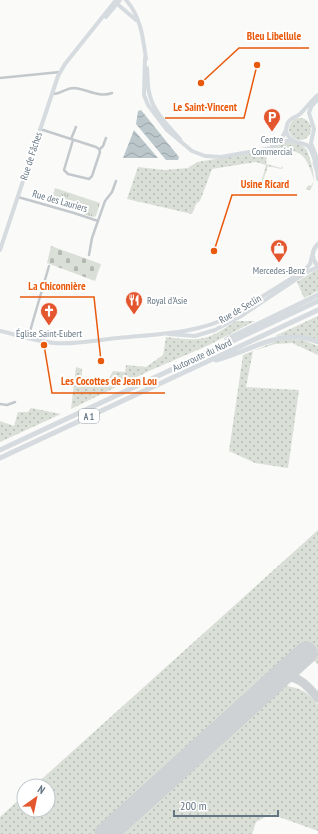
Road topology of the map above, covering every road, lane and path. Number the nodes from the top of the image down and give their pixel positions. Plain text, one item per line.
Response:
1 (126, 0) edge
2 (117, 1) edge
3 (138, 21) junction
4 (60, 72) junction
5 (0, 78) edge
6 (112, 93) dead end
7 (51, 94) junction
8 (318, 95) edge
9 (318, 99) edge
10 (297, 116) junction
11 (311, 121) junction
12 (76, 127) dead end
13 (287, 128) junction
14 (40, 129) junction
15 (312, 136) junction
16 (106, 138) dead end
17 (72, 140) junction
18 (294, 141) junction
19 (300, 143) junction
20 (100, 149) junction
21 (263, 149) junction
22 (316, 162) edge
23 (318, 172) edge
24 (318, 179) edge
25 (116, 181) dead end
26 (18, 197) junction
27 (98, 221) junction
28 (318, 244) edge
29 (0, 250) edge
30 (89, 255) dead end
31 (312, 256) junction
32 (49, 266) dead end
33 (318, 267) edge
34 (318, 295) edge
35 (318, 301) edge
36 (318, 310) edge
37 (0, 331) edge
38 (152, 335) junction
39 (28, 338) junction
40 (318, 342) edge
41 (222, 345) junction
42 (205, 362) junction
43 (15, 402) dead end
44 (0, 404) edge
45 (0, 450) edge
46 (0, 458) edge

1 - 3 street
2 - 3 street
2 - 4 street, Rue de Fâches
3 - 21 street
4 - 5 street
4 - 7 street, Rue de Fâches
6 - 7 street
7 - 14 street, Rue de Fâches
8 - 10 street
9 - 11 street
10 - 11 street
10 - 13 street
11 - 15 street
12 - 17 street
13 - 18 street
13 - 21 street
14 - 17 street
14 - 26 street, Rue de Fâches
15 - 19 street
15 - 22 street
16 - 20 street
17 - 20 street
17 - 20 street
18 - 19 street
18 - 21 street
19 - 22 street
22 - 23 highway
22 - 24 street
25 - 27 street
26 - 27 street, Rue des Lauriers
26 - 29 street, Rue de Fâches
27 - 30 street
28 - 31 main road
31 - 33 main road
31 - 38 street, Rue de Seclin
32 - 39 street
33 - 38 street, Rue de Seclin
34 - 41 highway
35 - 41 highway, Autoroute du Nord / A 1
36 - 42 highway, Autoroute du Nord / A 1
37 - 39 street, Rue de Seclin
38 - 39 street, Rue de Seclin
40 - 42 highway
41 - 45 highway, Autoroute du Nord / A 1
42 - 46 highway, Autoroute du Nord / A 1
43 - 44 street

